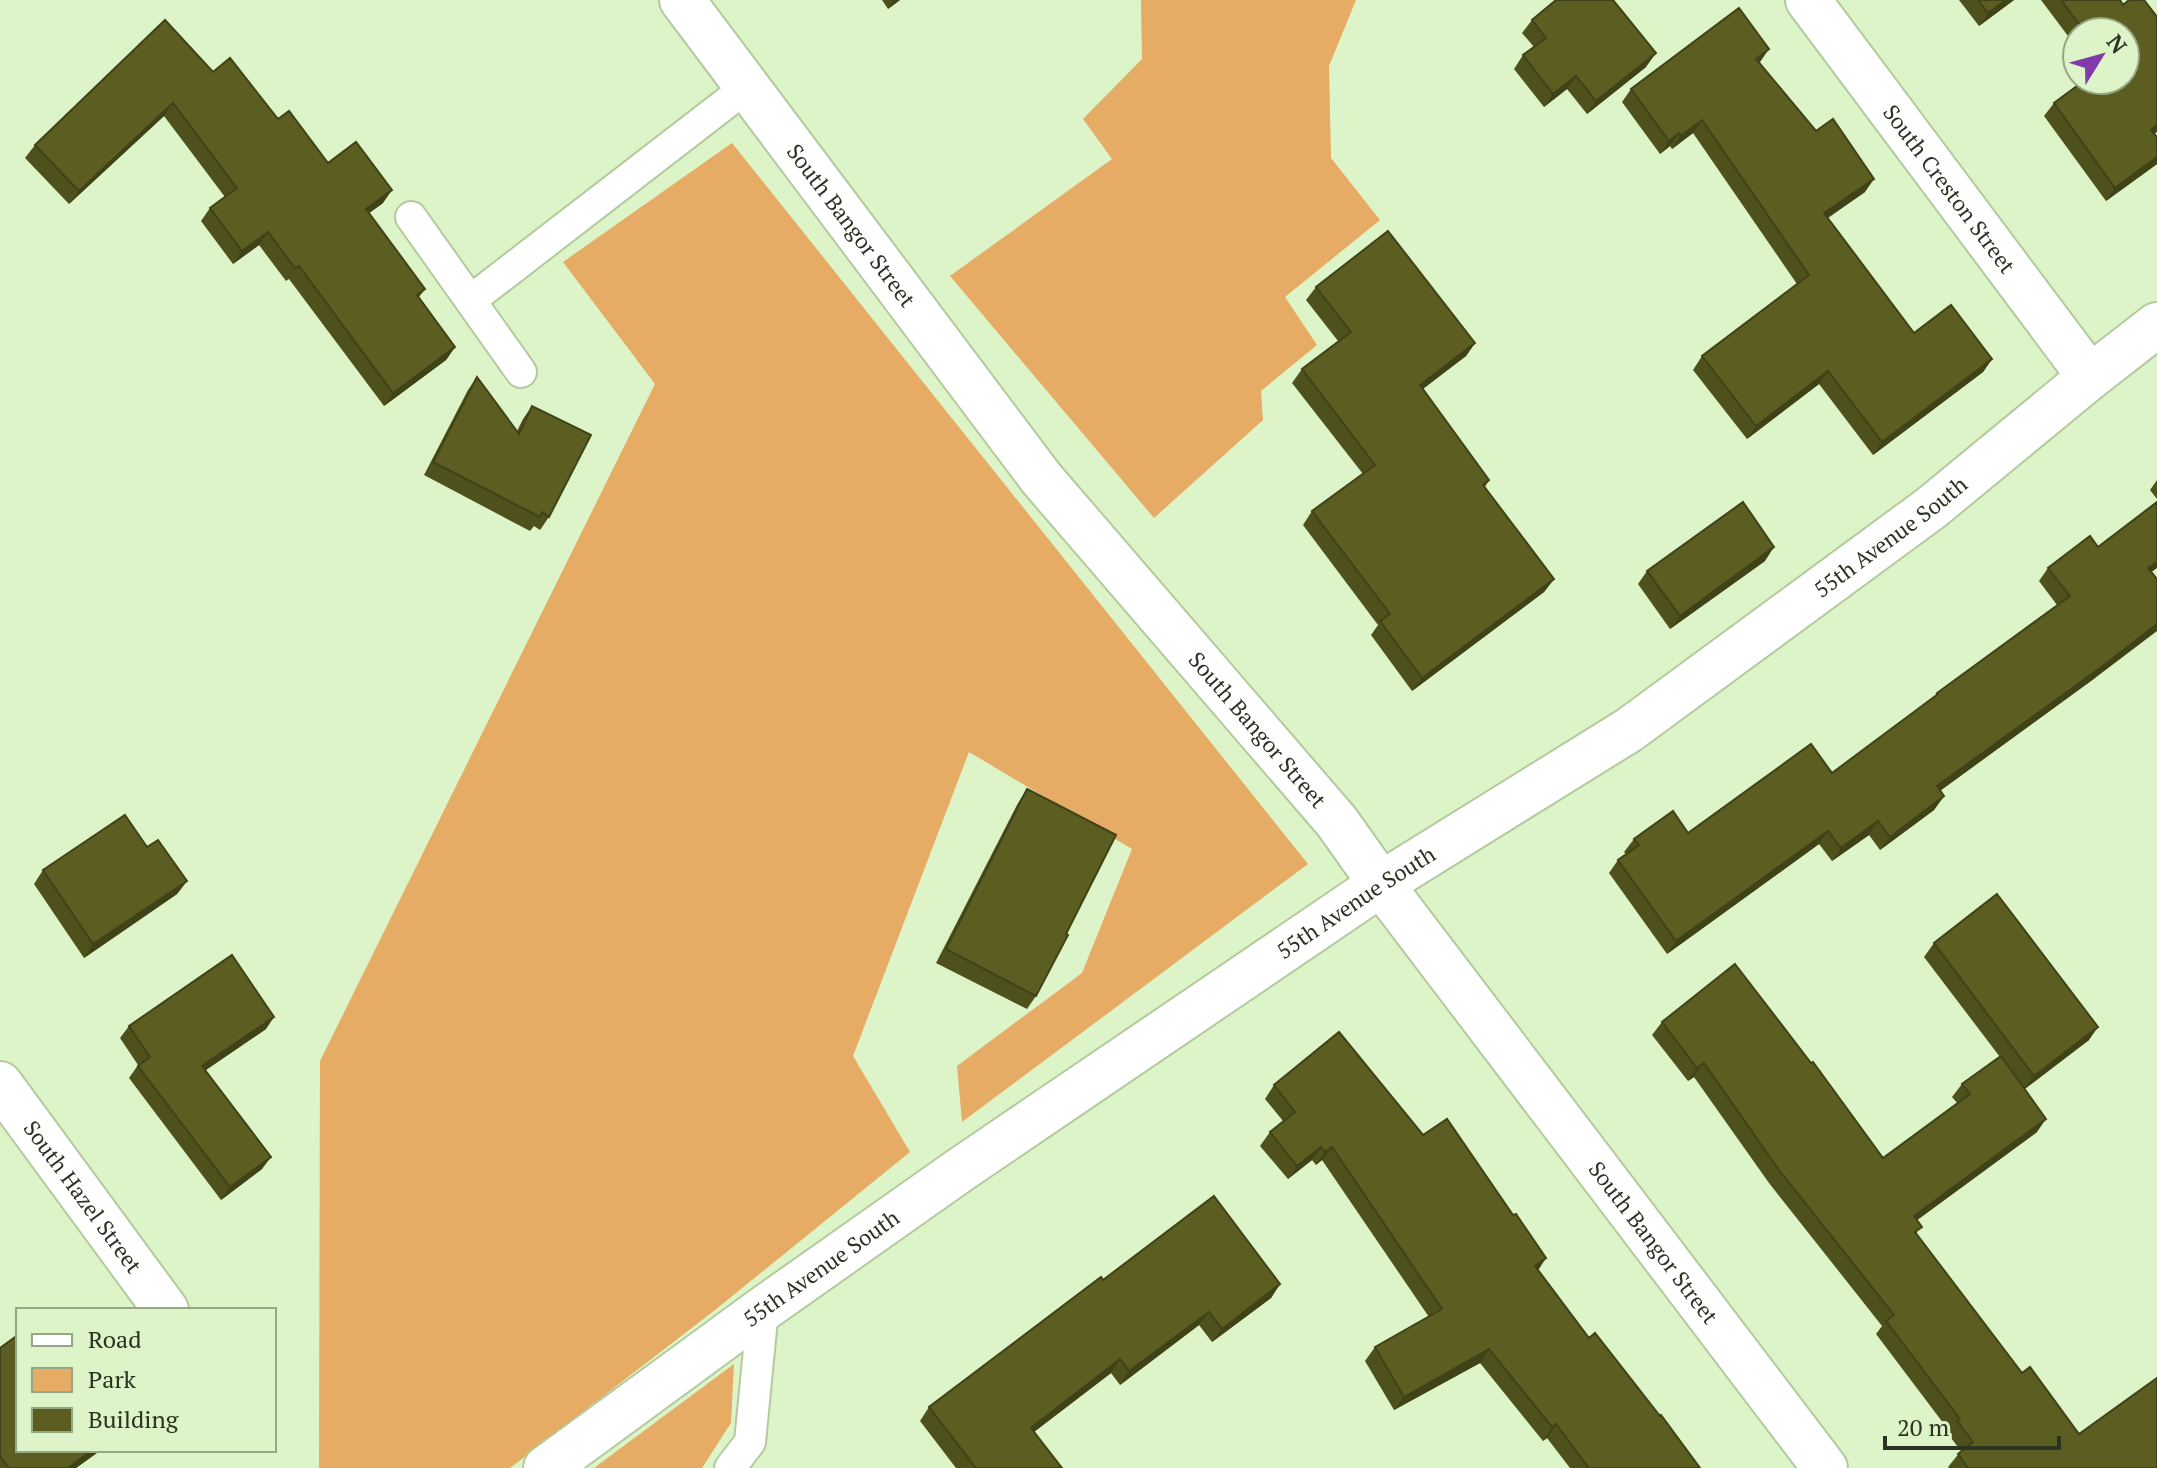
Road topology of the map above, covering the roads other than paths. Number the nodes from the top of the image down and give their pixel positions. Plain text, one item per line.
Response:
1 (682, 0) edge
2 (1808, 0) edge
3 (747, 87) junction
4 (411, 217) dead end
5 (471, 300) junction
6 (2157, 325) edge
7 (521, 372) dead end
8 (2090, 377) junction
9 (1381, 884) junction
10 (0, 1084) edge
11 (165, 1308) edge
12 (763, 1309) junction
13 (546, 1468) edge
14 (730, 1468) edge
15 (1825, 1468) edge

1 - 3 street, South Bangor Street
2 - 8 street, South Creston Street
3 - 5 lane
3 - 9 street, South Bangor Street
4 - 5 lane
5 - 7 lane
6 - 8 street, 55th Avenue South
8 - 9 street, 55th Avenue South
9 - 12 street, 55th Avenue South
9 - 15 street, South Bangor Street
10 - 11 street, South Hazel Street
12 - 13 street, 55th Avenue South
12 - 14 lane

